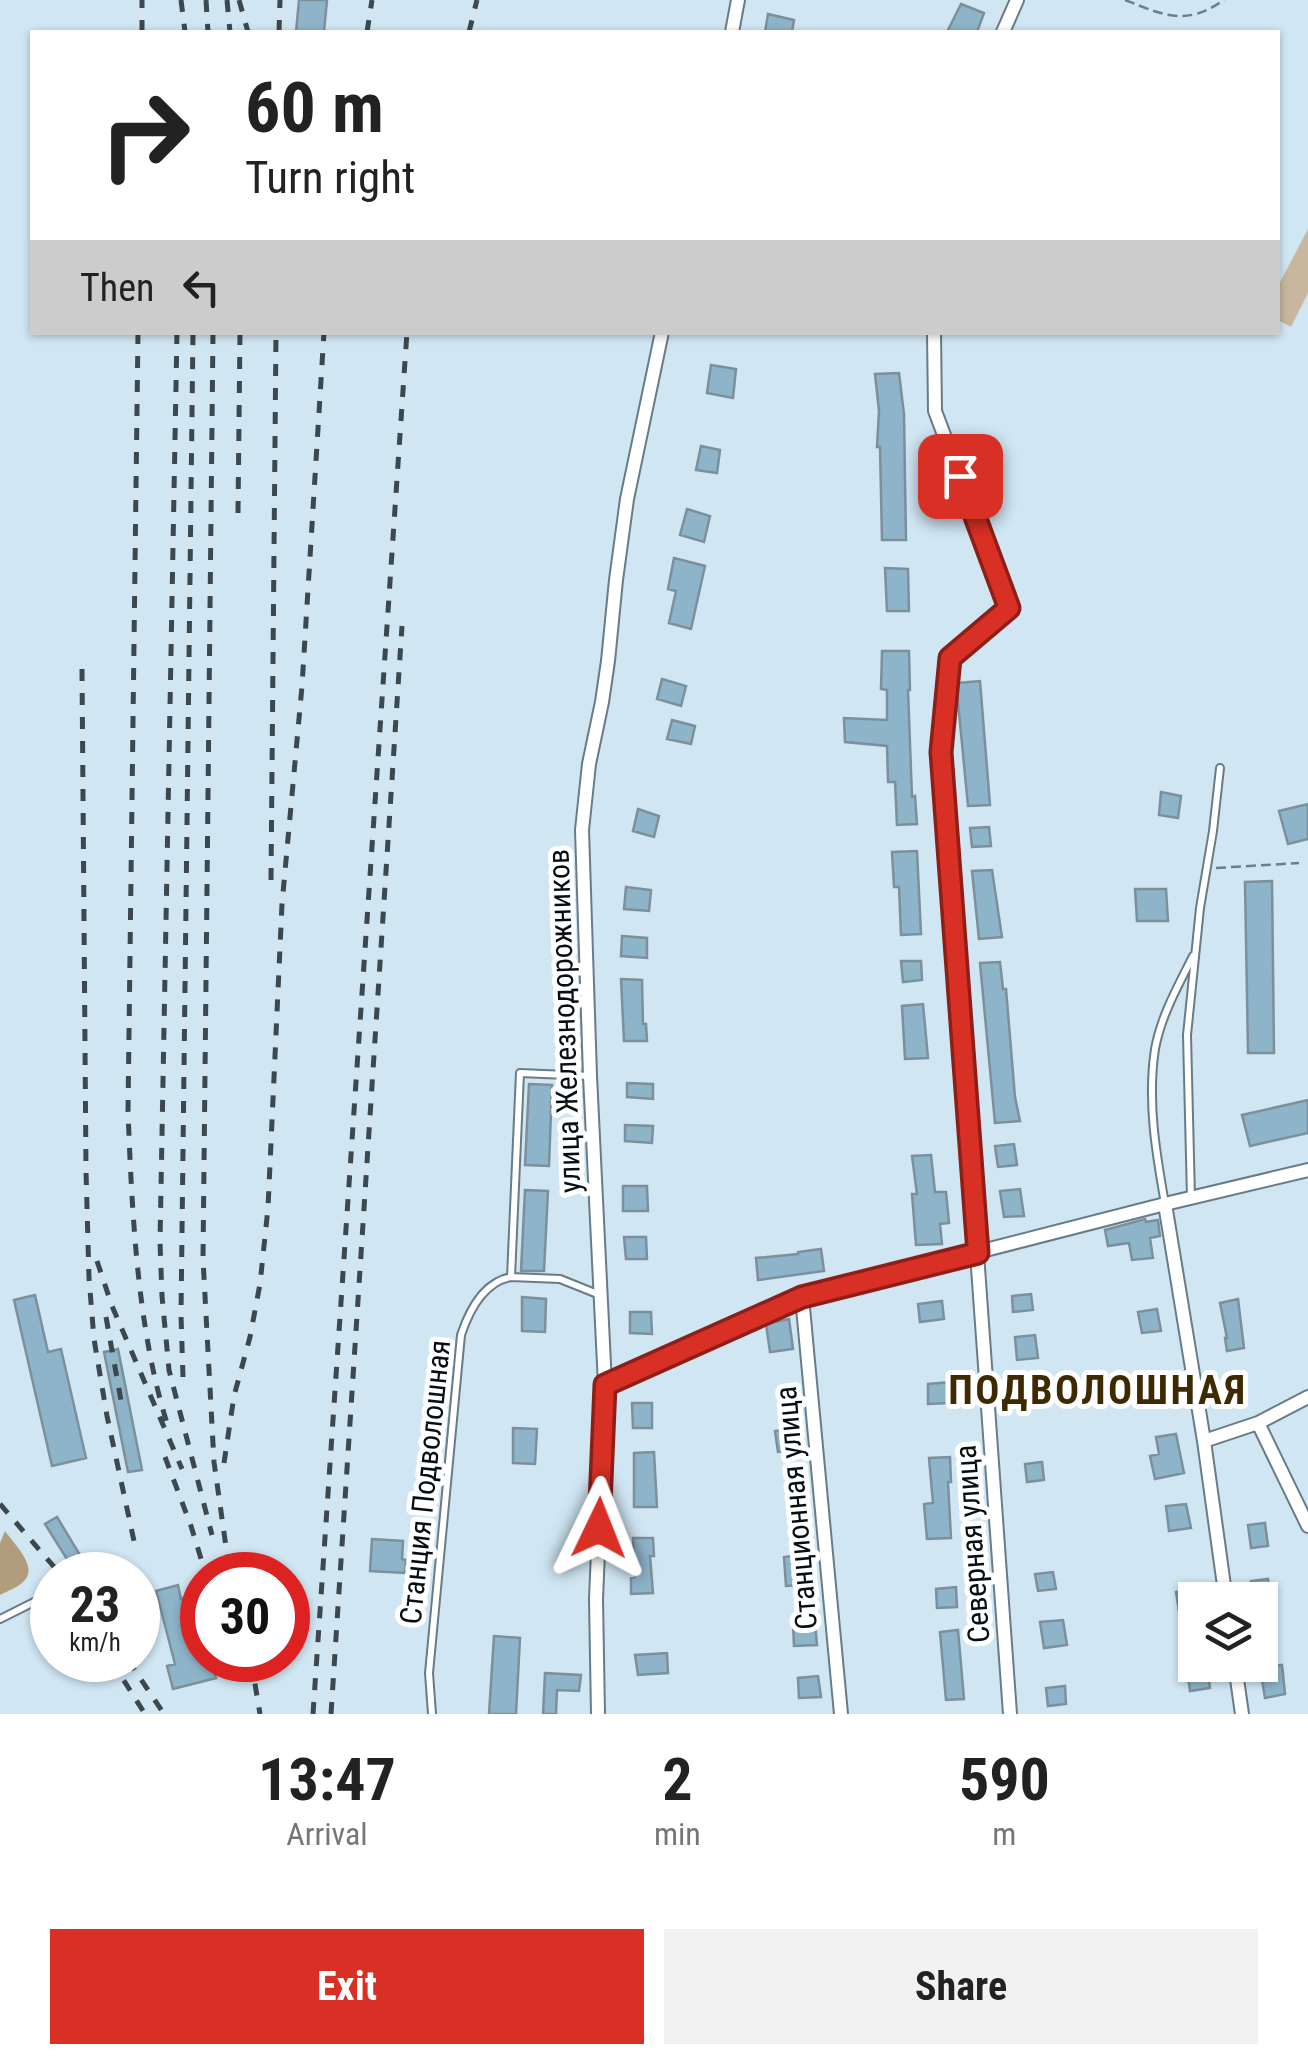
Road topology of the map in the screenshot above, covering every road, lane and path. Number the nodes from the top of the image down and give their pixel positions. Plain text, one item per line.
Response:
1 (738, 0) edge
2 (1017, 0) edge
3 (1124, 0) edge
4 (1224, 0) edge
5 (732, 30) edge
6 (1004, 30) edge
7 (661, 335) edge
8 (934, 335) edge
9 (1220, 768) dead end
10 (1299, 863) dead end
11 (1206, 869) junction
12 (1196, 950) junction
13 (590, 1076) junction
14 (1308, 1170) edge
15 (1191, 1198) junction
16 (1165, 1204) junction
17 (978, 1253) junction
18 (511, 1278) junction
19 (601, 1296) junction
20 (802, 1297) junction
21 (605, 1385) junction
22 (1308, 1397) edge
23 (1258, 1423) junction
24 (1204, 1441) junction
25 (1308, 1526) edge
26 (1224, 1582) edge
27 (30, 1604) edge
28 (0, 1620) edge
29 (1238, 1682) edge
30 (432, 1714) edge
31 (598, 1714) edge
32 (840, 1714) edge
33 (1010, 1714) edge
34 (1242, 1714) edge

1 - 5 street
2 - 6 street
3 - 4 path
7 - 13 street, улица Железнодорожников
8 - 17 street, Северная улица
9 - 11 lane
10 - 11 path
11 - 12 lane
12 - 15 lane
12 - 16 lane
13 - 18 lane
13 - 19 street, улица Железнодорожников
14 - 15 street
15 - 16 street
16 - 17 street
16 - 24 street
17 - 20 street
17 - 33 street, Северная улица
18 - 19 lane
18 - 30 lane, Станция Подволошная
19 - 21 street, улица Железнодорожников
20 - 21 street
20 - 32 street, Станционная улица
21 - 31 street, улица Железнодорожников
22 - 23 street
23 - 24 street
23 - 25 street
24 - 26 street
27 - 28 lane
29 - 34 street

